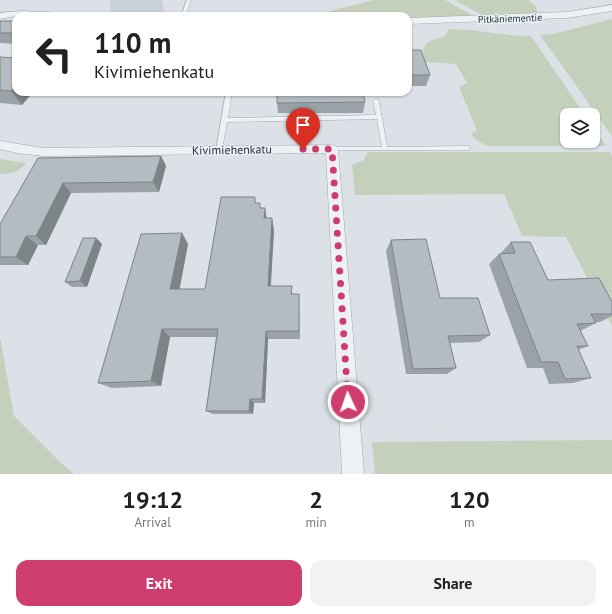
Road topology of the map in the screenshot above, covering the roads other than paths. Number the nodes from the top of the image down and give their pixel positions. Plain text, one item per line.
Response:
1 (189, 0) edge
2 (612, 8) edge
3 (184, 12) edge
4 (12, 15) edge
5 (0, 16) edge
6 (412, 21) edge
7 (228, 96) edge
8 (376, 101) dead end
9 (379, 117) junction
10 (225, 120) junction
11 (0, 145) edge
12 (468, 148) dead end
13 (332, 149) junction
14 (385, 149) junction
15 (219, 150) junction
16 (353, 474) edge

1 - 3 lane
2 - 6 street, Pitkäniementie
4 - 5 street
7 - 10 lane
8 - 9 lane
9 - 10 lane
9 - 14 lane
10 - 15 lane
11 - 15 street, Kivimiehenkatu
12 - 14 lane
13 - 14 lane
13 - 15 street, Kivimiehenkatu
13 - 16 street

